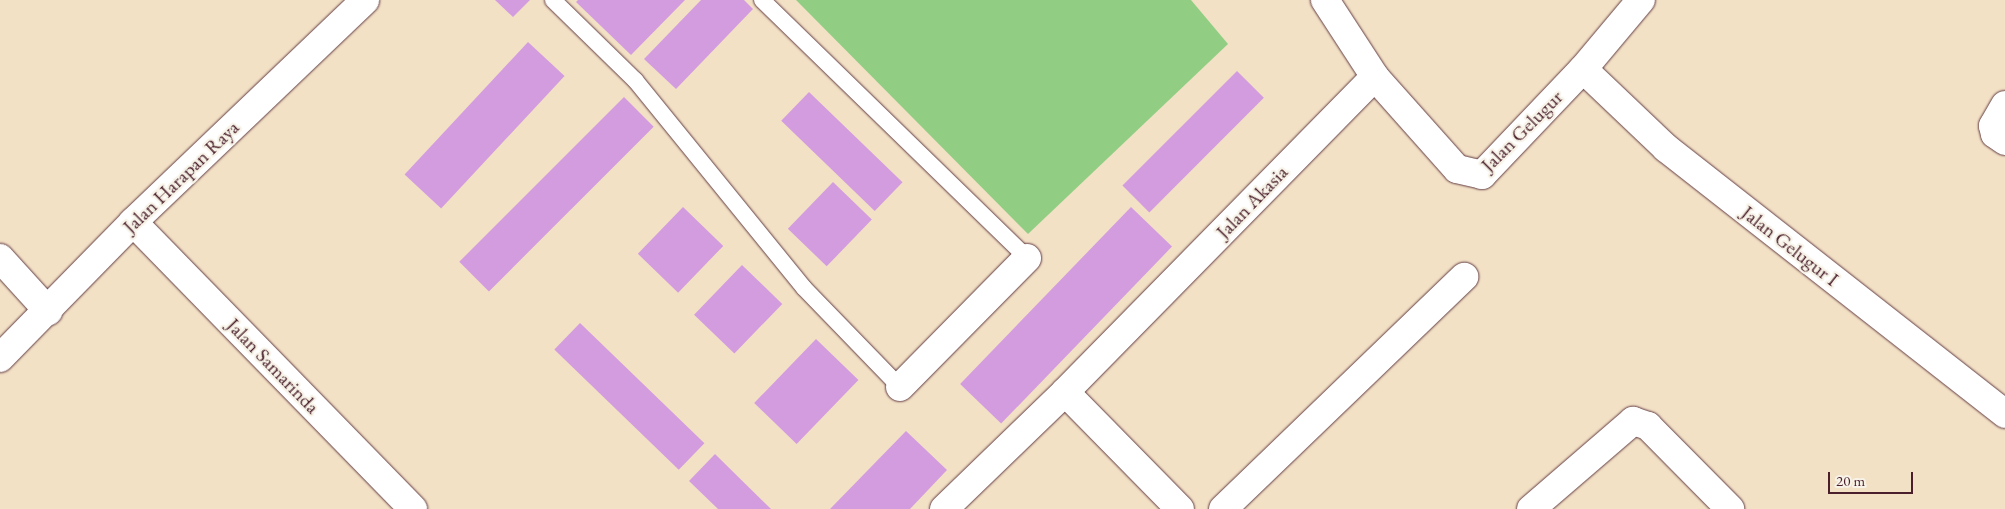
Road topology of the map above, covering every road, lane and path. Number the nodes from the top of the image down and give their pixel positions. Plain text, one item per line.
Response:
1 (365, 0) edge
2 (553, 0) edge
3 (762, 0) edge
4 (1325, 0) edge
5 (1641, 0) edge
6 (1583, 69) junction
7 (1375, 77) junction
8 (2005, 105) edge
9 (2005, 140) edge
10 (133, 222) junction
11 (0, 258) edge
12 (1027, 258) joint
13 (1464, 277) dead end
14 (48, 311) junction
15 (0, 358) edge
16 (900, 387) joint
17 (1066, 392) junction
18 (2005, 414) edge
19 (413, 509) edge
20 (944, 509) edge
21 (1180, 509) edge
22 (1223, 509) edge
23 (1531, 509) edge
24 (1730, 509) edge

1 - 10 street, Jalan Harapan Raya
2 - 16 lane
3 - 12 lane
4 - 7 street
5 - 6 street, Jalan Gelugur
6 - 7 street, Jalan Gelugur
6 - 18 street, Jalan Gelugur I
7 - 17 street, Jalan Akasia
8 - 9 street
10 - 14 street, Jalan Harapan Raya
10 - 19 street, Jalan Samarinda
11 - 14 street
12 - 16 street
13 - 22 street
14 - 15 street, Jalan Harapan Raya
17 - 20 street, Jalan Akasia
17 - 21 street
23 - 24 street

